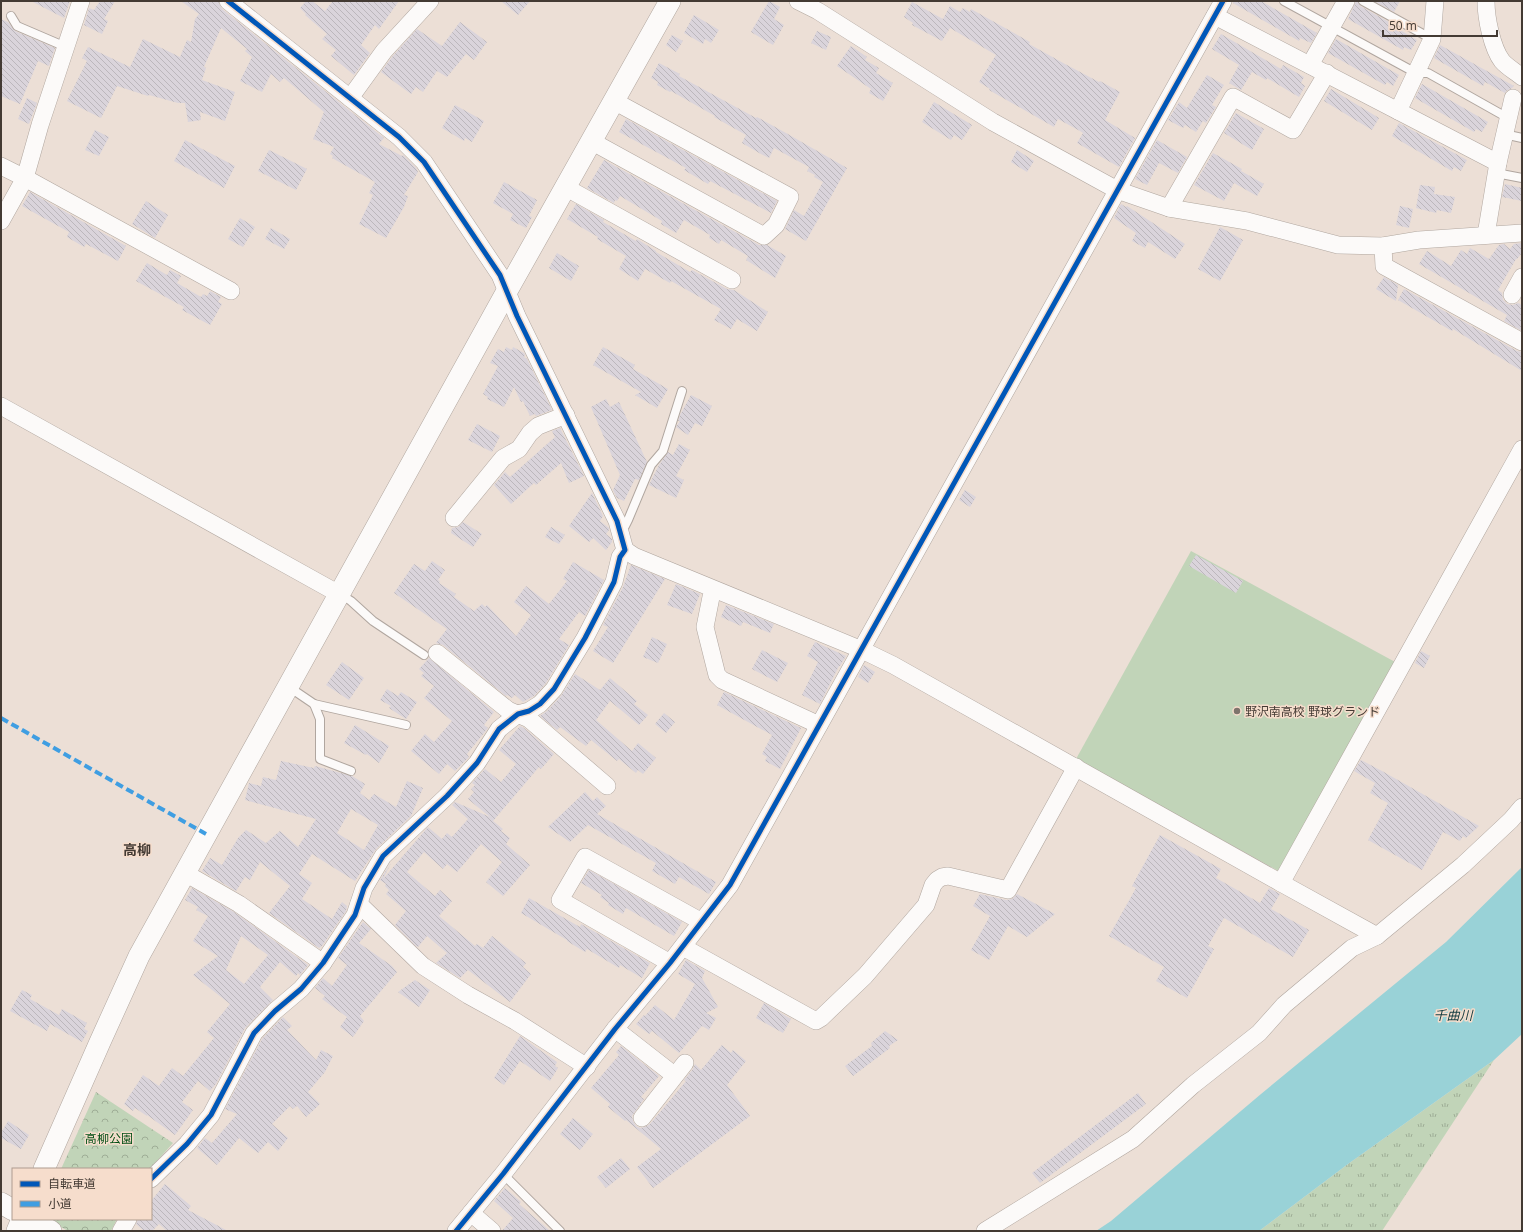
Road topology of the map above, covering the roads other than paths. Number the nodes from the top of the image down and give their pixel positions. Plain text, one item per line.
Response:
1 (81, 1) edge
2 (228, 1) edge
3 (430, 1) edge
4 (670, 1) edge
5 (798, 1) edge
6 (1223, 1) edge
7 (1284, 1) edge
8 (1346, 1) edge
9 (1363, 1) edge
10 (1435, 1) edge
11 (1486, 1) edge
12 (11, 16) dead end
13 (1215, 16) junction
14 (1331, 27) junction
15 (1432, 39) junction
16 (66, 47) junction
17 (1310, 65) junction
18 (1327, 73) junction
19 (1416, 73) junction
20 (1522, 77) edge
21 (1517, 97) edge
22 (350, 98) junction
23 (614, 101) junction
24 (1398, 112) junction
25 (1506, 126) junction
26 (1522, 138) edge
27 (591, 141) junction
28 (1, 166) edge
29 (1497, 168) junction
30 (25, 178) junction
31 (1522, 178) edge
32 (565, 187) junction
33 (1117, 190) junction
34 (1169, 208) junction
35 (1, 221) edge
36 (1522, 233) edge
37 (1486, 235) junction
38 (1383, 246) junction
39 (1522, 277) edge
40 (732, 280) dead end
41 (230, 291) dead end
42 (506, 291) junction
43 (1512, 295) dead end
44 (1522, 342) edge
45 (682, 390) dead end
46 (1, 406) edge
47 (566, 415) junction
48 (1522, 448) edge
49 (454, 518) dead end
50 (620, 530) junction
51 (625, 550) junction
52 (714, 590) junction
53 (339, 594) junction
54 (862, 650) junction
55 (430, 654) joint
56 (288, 686) junction
57 (314, 704) junction
58 (518, 714) junction
59 (406, 725) dead end
60 (819, 725) junction
61 (1076, 767) junction
62 (351, 771) dead end
63 (607, 786) dead end
64 (1522, 807) edge
65 (185, 873) junction
66 (1281, 884) junction
67 (359, 904) junction
68 (702, 922) junction
69 (1377, 936) junction
70 (683, 947) junction
71 (323, 963) junction
72 (670, 963) junction
73 (615, 1029) junction
74 (587, 1067) junction
75 (642, 1118) dead end
76 (44, 1168) edge
77 (503, 1174) junction
78 (152, 1178) edge
79 (1, 1203) edge
80 (12, 1209) edge
81 (471, 1213) junction
82 (22, 1220) edge
83 (32, 1220) edge
84 (128, 1220) edge
85 (17, 1231) edge
86 (51, 1231) edge
87 (122, 1231) edge
88 (456, 1231) edge
89 (492, 1231) edge
90 (560, 1231) edge
91 (985, 1231) edge

1 - 16 street
2 - 22 street
3 - 22 street
4 - 23 street
5 - 33 street
6 - 13 street
7 - 14 lane
8 - 14 street
9 - 15 lane
10 - 15 street
11 - 20 street
12 - 16 lane
13 - 17 street
13 - 33 street
14 - 17 street
14 - 19 lane
15 - 19 street
16 - 30 street
17 - 18 street
18 - 24 street
18 - 34 street
19 - 24 street
19 - 25 lane
21 - 25 street
22 - 42 street
23 - 27 street
23 - 27 street
24 - 29 street
25 - 26 lane
25 - 29 street
27 - 32 street
28 - 30 street
29 - 31 lane
29 - 37 street
30 - 35 street
30 - 41 street
32 - 40 street
32 - 42 street
33 - 34 street
33 - 54 street
34 - 38 street
36 - 37 street
37 - 38 street
38 - 44 street
39 - 43 street
42 - 47 street
42 - 53 street
45 - 50 lane
46 - 53 street
47 - 49 street
47 - 50 street
48 - 66 street
50 - 51 street
51 - 52 street
51 - 58 street
52 - 54 street
52 - 60 street
53 - 55 lane
53 - 56 street
54 - 60 street
54 - 61 street
55 - 58 street
56 - 57 lane
56 - 65 street
57 - 59 lane
57 - 62 lane
58 - 63 street
58 - 67 street
60 - 68 street
61 - 66 street
61 - 70 street
64 - 69 street
65 - 71 street
65 - 76 street
66 - 69 street
67 - 71 street
67 - 74 street
68 - 70 street
68 - 72 street
69 - 91 street
70 - 72 street
71 - 78 street
72 - 73 street
73 - 74 street
73 - 75 street
74 - 77 street
77 - 81 street
77 - 90 lane
79 - 80 street
81 - 88 street
81 - 89 street
82 - 85 street
83 - 86 street
84 - 87 street

